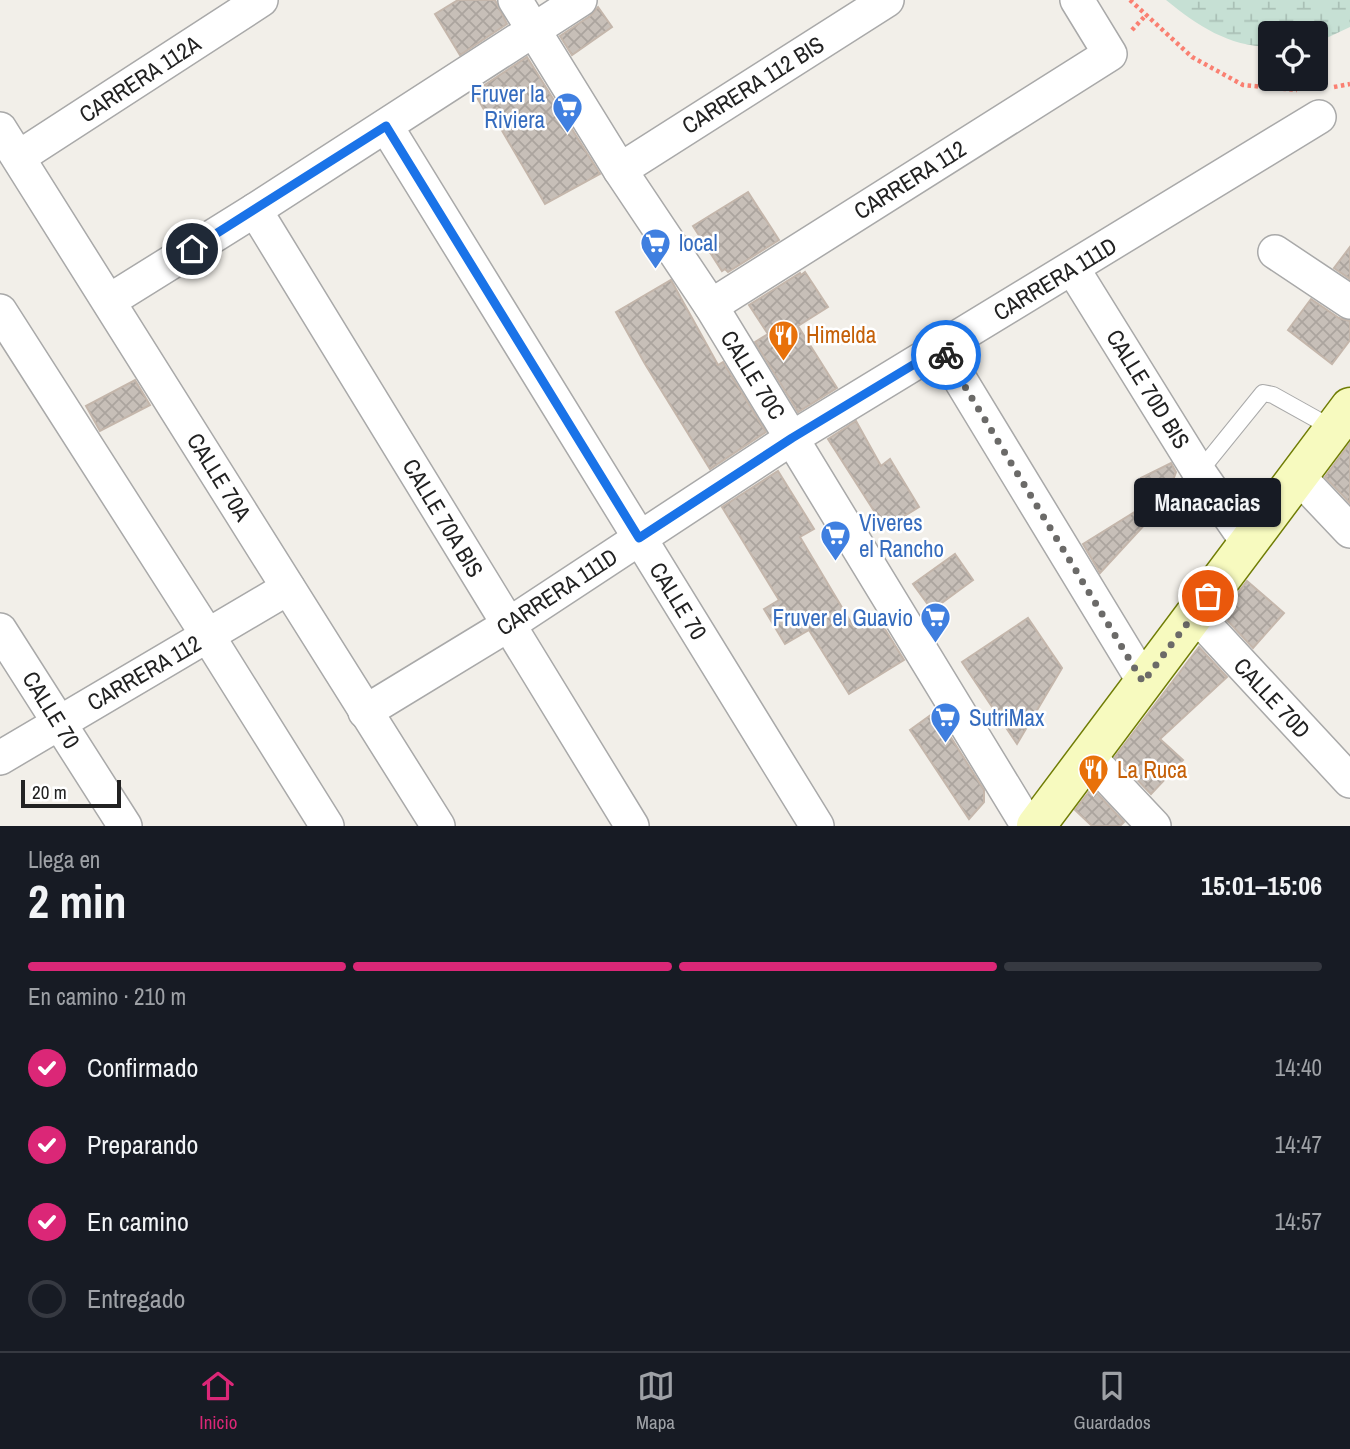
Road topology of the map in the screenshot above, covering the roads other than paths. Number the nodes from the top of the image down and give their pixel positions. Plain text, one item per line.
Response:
1 (261, 0) edge
2 (515, 0) edge
3 (580, 0) edge
4 (887, 0) edge
5 (1077, 0) edge
6 (534, 29) junction
7 (1320, 98) road end
8 (386, 126) junction
9 (0, 129) edge
10 (19, 157) junction
11 (620, 170) junction
12 (255, 210) junction
13 (1275, 252) dead end
14 (1073, 270) junction
15 (109, 301) junction
16 (1350, 302) edge
17 (711, 306) junction
18 (0, 311) edge
19 (941, 348) junction
20 (1342, 418) edge
21 (792, 438) junction
22 (1199, 472) junction
23 (1298, 476) junction
24 (1350, 531) edge
25 (639, 538) junction
26 (1248, 543) junction
27 (288, 588) junction
28 (1195, 614) junction
29 (508, 625) junction
30 (0, 630) edge
31 (208, 636) junction
32 (1143, 682) junction
33 (365, 712) junction
34 (59, 723) junction
35 (1088, 756) junction
36 (0, 758) edge
37 (1350, 781) edge
38 (125, 826) edge
39 (327, 826) edge
40 (438, 826) edge
41 (632, 826) edge
42 (817, 826) edge
43 (1028, 826) edge
44 (1036, 826) edge
45 (1154, 826) edge

1 - 10 street, CARRERA 112A
2 - 6 street, CALLE 70C
3 - 6 street
4 - 11 street, CARRERA 112 BIS
5 - 17 street, CARRERA 112
6 - 8 street
6 - 11 street, CALLE 70C
7 - 14 street, CARRERA 111D
8 - 12 street
8 - 25 street, CALLE 70
9 - 10 street, CALLE 70A
10 - 15 street, CALLE 70A
11 - 17 street, CALLE 70C
12 - 15 street
12 - 29 street, CALLE 70A BIS
13 - 16 street
14 - 19 street, CARRERA 111D
14 - 22 street, CALLE 70D BIS
15 - 27 street, CALLE 70A
17 - 21 street, CALLE 70C
18 - 31 street
19 - 21 street, CARRERA 111D
19 - 32 street
20 - 22 lane
20 - 23 main road
21 - 25 street, CARRERA 111D
21 - 43 street, CALLE 70C
22 - 26 street, CALLE 70D BIS
23 - 24 street
23 - 26 main road
25 - 29 street, CARRERA 111D
25 - 42 street, CALLE 70
26 - 28 main road
27 - 31 street, CARRERA 112
27 - 33 street, CALLE 70A
28 - 32 main road
28 - 37 street, CALLE 70D
29 - 33 street, CARRERA 111D
29 - 41 street, CALLE 70A BIS
30 - 34 street, CALLE 70
31 - 34 street, CARRERA 112
31 - 39 street
32 - 35 main road
33 - 40 street, CALLE 70A
34 - 36 street, CARRERA 112
34 - 38 street, CALLE 70
35 - 44 main road
35 - 45 street

